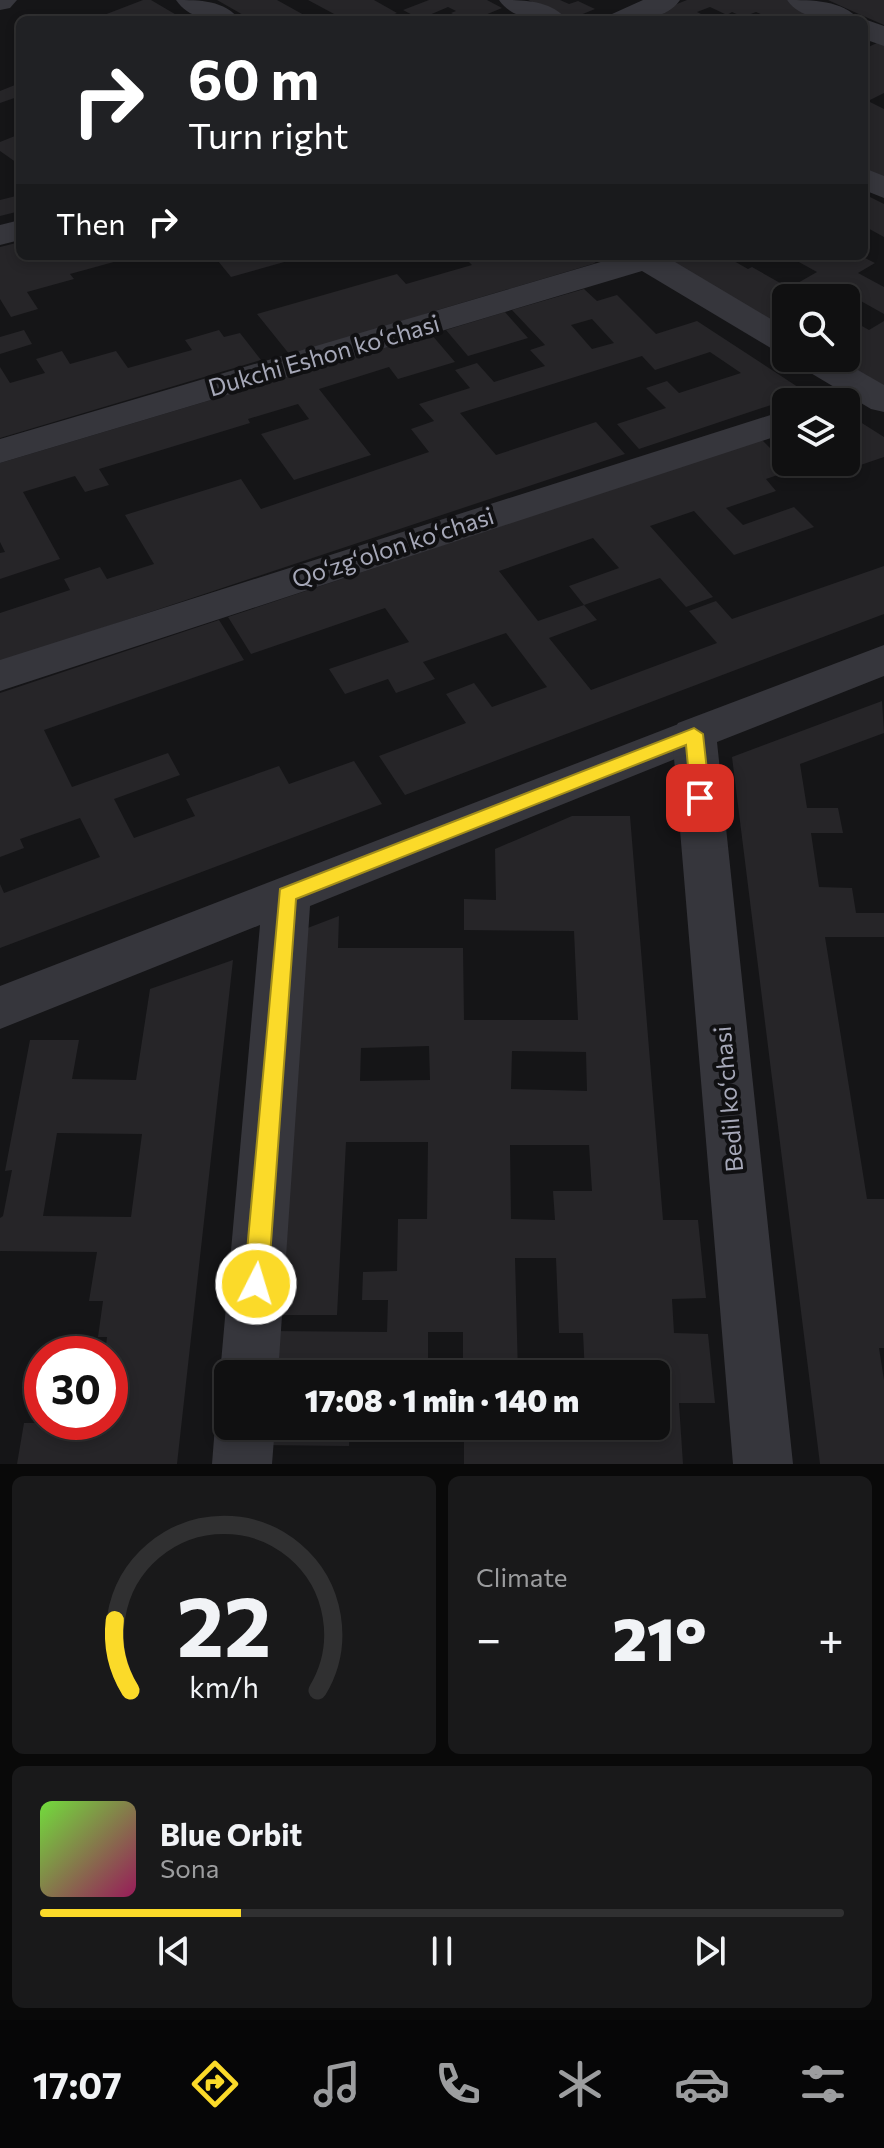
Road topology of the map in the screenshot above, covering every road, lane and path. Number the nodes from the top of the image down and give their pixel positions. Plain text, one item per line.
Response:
1 (190, 0) edge
2 (513, 0) edge
3 (666, 0) edge
4 (801, 0) edge
5 (219, 16) edge
6 (545, 16) edge
7 (631, 16) edge
8 (836, 16) edge
9 (637, 260) edge
10 (647, 260) edge
11 (772, 335) edge
12 (829, 372) edge
13 (848, 388) edge
14 (772, 426) edge
15 (0, 451) edge
16 (884, 660) edge
17 (0, 676) edge
18 (694, 734) junction
19 (287, 895) junction
20 (0, 1008) edge
21 (250, 1360) edge
22 (244, 1440) edge
23 (242, 1464) edge
24 (763, 1464) edge

1 - 5 street
2 - 6 street
3 - 7 street
4 - 8 street
9 - 15 street, Dukchi Eshon koʻchasi
10 - 11 street
12 - 13 street
14 - 17 street, Qoʻzgʻolon koʻchasi
16 - 18 street
18 - 19 street
18 - 24 street, Bedil koʻchasi
19 - 20 street
19 - 21 street
22 - 23 street

